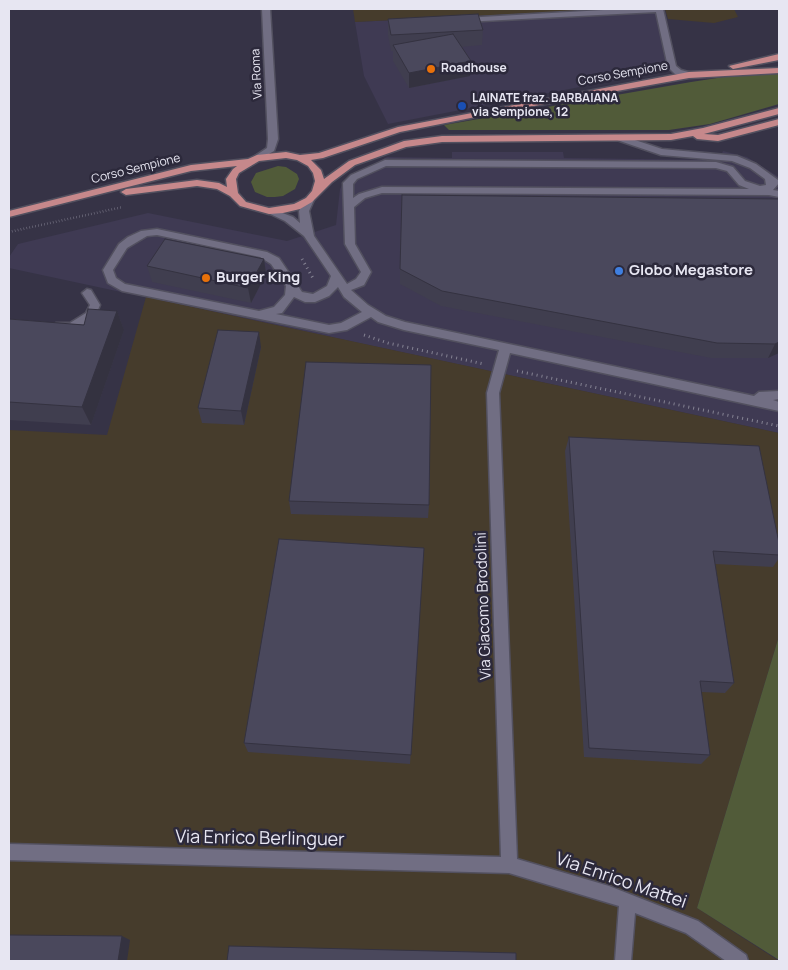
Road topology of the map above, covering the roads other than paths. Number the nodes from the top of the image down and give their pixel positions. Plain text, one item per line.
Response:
1 (266, 9) edge
2 (659, 9) edge
3 (453, 21) edge
4 (779, 57) edge
5 (779, 70) edge
6 (689, 75) junction
7 (779, 111) edge
8 (779, 122) edge
9 (687, 135) junction
10 (620, 138) junction
11 (273, 139) junction
12 (286, 155) junction
13 (300, 158) junction
14 (253, 160) junction
15 (375, 167) junction
16 (737, 178) junction
17 (769, 178) junction
18 (779, 185) edge
19 (385, 190) junction
20 (317, 191) junction
21 (722, 192) junction
22 (233, 194) junction
23 (779, 194) edge
24 (309, 200) junction
25 (349, 206) junction
26 (30, 209) junction
27 (269, 211) junction
28 (9, 214) edge
29 (309, 236) junction
30 (335, 278) junction
31 (292, 284) junction
32 (344, 289) junction
33 (87, 293) dead end
34 (371, 312) junction
35 (259, 315) junction
36 (45, 325) edge
37 (506, 347) junction
38 (779, 395) edge
39 (737, 396) junction
40 (779, 406) edge
41 (9, 852) edge
42 (510, 865) junction
43 (628, 902) junction
44 (623, 961) edge
45 (740, 961) edge

1 - 11 street, Via Roma
2 - 3 street
2 - 6 street
4 - 6 main road
5 - 6 main road, Corso Sempione
6 - 13 main road, Corso Sempione
7 - 9 main road
8 - 9 main road
9 - 10 main road
10 - 17 street
10 - 20 main road
11 - 12 street
11 - 14 street
12 - 13 main road
12 - 14 main road
13 - 20 main road
14 - 22 main road
14 - 26 main road, Corso Sempione
15 - 16 street
15 - 19 street
15 - 25 street
16 - 17 street
16 - 21 street
17 - 18 street
19 - 21 street
19 - 25 street
20 - 24 main road
21 - 23 street
22 - 26 main road, Corso Sempione
22 - 27 main road
24 - 27 main road
24 - 29 street
25 - 32 street
26 - 28 main road, Corso Sempione
27 - 29 street
29 - 30 street
30 - 31 street
30 - 32 street
31 - 35 street
31 - 35 street
32 - 34 street
33 - 36 street
34 - 35 street
34 - 37 street
37 - 39 street
37 - 42 street, Via Giacomo Brodolini
38 - 39 street
39 - 40 street
41 - 42 street, Via Enrico Berlinguer
42 - 43 street, Via Enrico Mattei
43 - 44 street
43 - 45 street, Via Enrico Mattei

